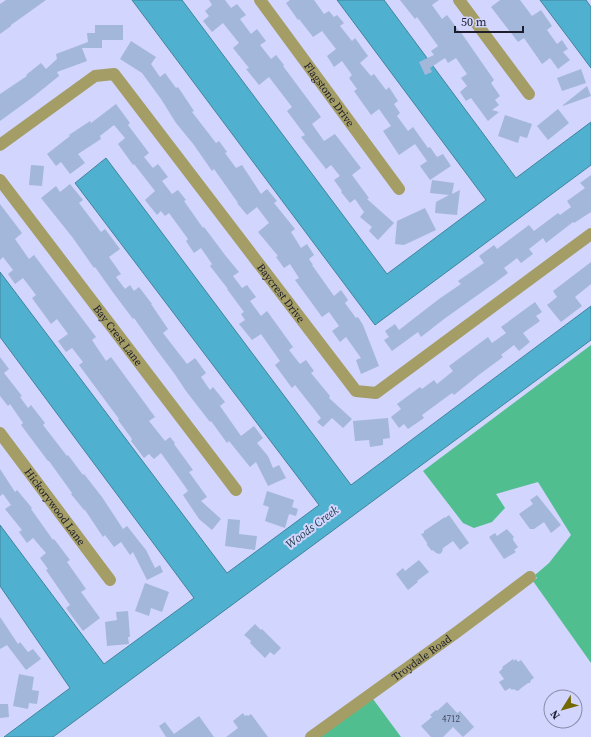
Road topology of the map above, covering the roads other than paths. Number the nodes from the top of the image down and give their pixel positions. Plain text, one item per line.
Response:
1 (260, 0) edge
2 (459, 0) edge
3 (529, 94) dead end
4 (0, 145) edge
5 (0, 180) edge
6 (399, 189) dead end
7 (591, 234) edge
8 (0, 433) edge
9 (236, 490) dead end
10 (530, 578) dead end
11 (110, 580) dead end
12 (312, 737) edge

1 - 6 street, Flagstone Drive
2 - 3 street
4 - 7 street, Baycrest Drive
5 - 9 street, Bay Crest Lane
8 - 11 street, Hickorywood Lane
10 - 12 street, Troydale Road

